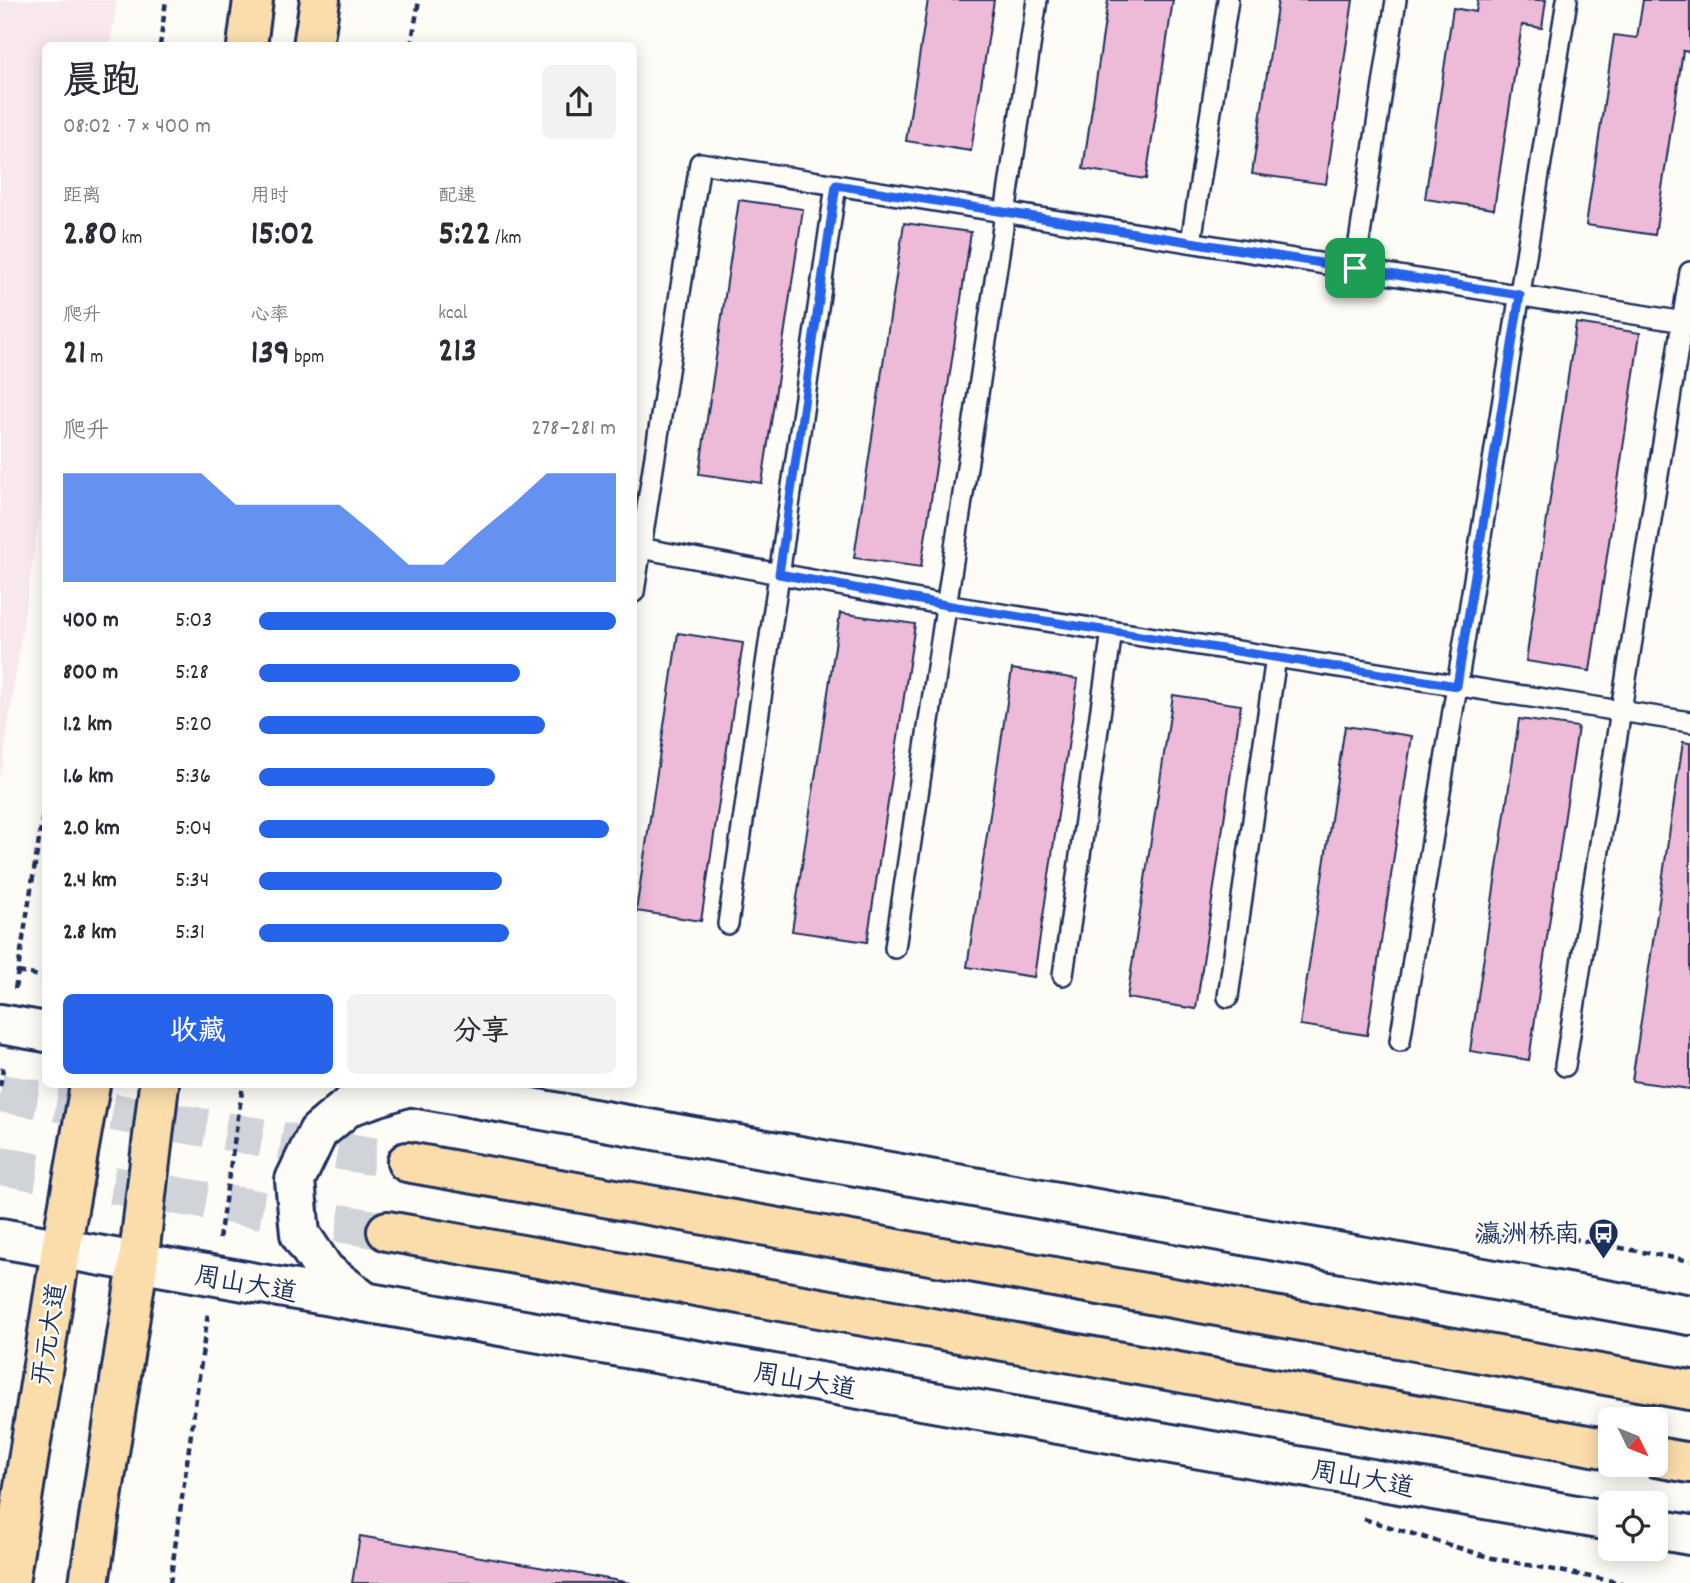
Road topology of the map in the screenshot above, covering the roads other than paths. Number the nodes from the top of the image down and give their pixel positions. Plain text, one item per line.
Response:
1 (254, 0) edge
2 (320, 0) edge
3 (1037, 0) edge
4 (1228, 0) edge
5 (1396, 0) edge
6 (1567, 0) edge
7 (248, 42) edge
8 (314, 42) edge
9 (836, 185) junction
10 (1006, 212) junction
11 (1191, 242) junction
12 (1355, 268) junction
13 (1690, 271) edge
14 (1520, 295) junction
15 (1686, 322) edge
16 (640, 548) junction
17 (637, 570) edge
18 (779, 574) junction
19 (947, 605) junction
20 (1112, 631) junction
21 (1276, 657) junction
22 (1457, 686) junction
23 (1621, 711) junction
24 (1690, 722) edge
25 (728, 924) dead end
26 (895, 948) dead end
27 (1063, 975) dead end
28 (1228, 997) dead end
29 (1400, 1041) dead end
30 (1565, 1066) dead end
31 (89, 1088) edge
32 (159, 1088) edge
33 (400, 1088) edge
34 (417, 1088) edge
35 (407, 1162) tunnel mouth
36 (387, 1231) tunnel mouth
37 (0, 1238) edge
38 (61, 1249) junction
39 (138, 1264) junction
40 (368, 1304) junction
41 (1690, 1315) edge
42 (1690, 1390) edge
43 (1598, 1447) edge
44 (1668, 1459) edge
45 (1690, 1463) edge
46 (1598, 1519) edge
47 (1668, 1531) edge
48 (1690, 1535) edge
49 (9, 1583) edge
50 (89, 1583) edge

1 - 7 main road
2 - 8 main road
3 - 10 lane
4 - 11 lane
5 - 12 lane
6 - 14 lane
9 - 10 lane
9 - 16 lane
9 - 18 lane
10 - 11 lane
10 - 19 lane
11 - 12 lane
12 - 14 lane
13 - 15 lane
14 - 15 lane
14 - 22 lane
15 - 23 lane
16 - 17 lane
16 - 18 lane
18 - 19 lane
18 - 25 lane
19 - 20 lane
19 - 26 lane
20 - 21 lane
20 - 27 lane
21 - 22 lane
21 - 28 lane
22 - 23 lane
22 - 29 lane
23 - 24 lane
23 - 30 lane
31 - 38 main road, 开元大道
32 - 39 main road
33 - 40 main road
34 - 41 main road
35 - 42 main road
36 - 43 main road
37 - 38 main road, 周山大道
38 - 39 main road, 周山大道
38 - 49 main road, 开元大道
39 - 40 main road, 周山大道
39 - 50 main road
40 - 46 main road, 周山大道
44 - 45 main road
47 - 48 main road

